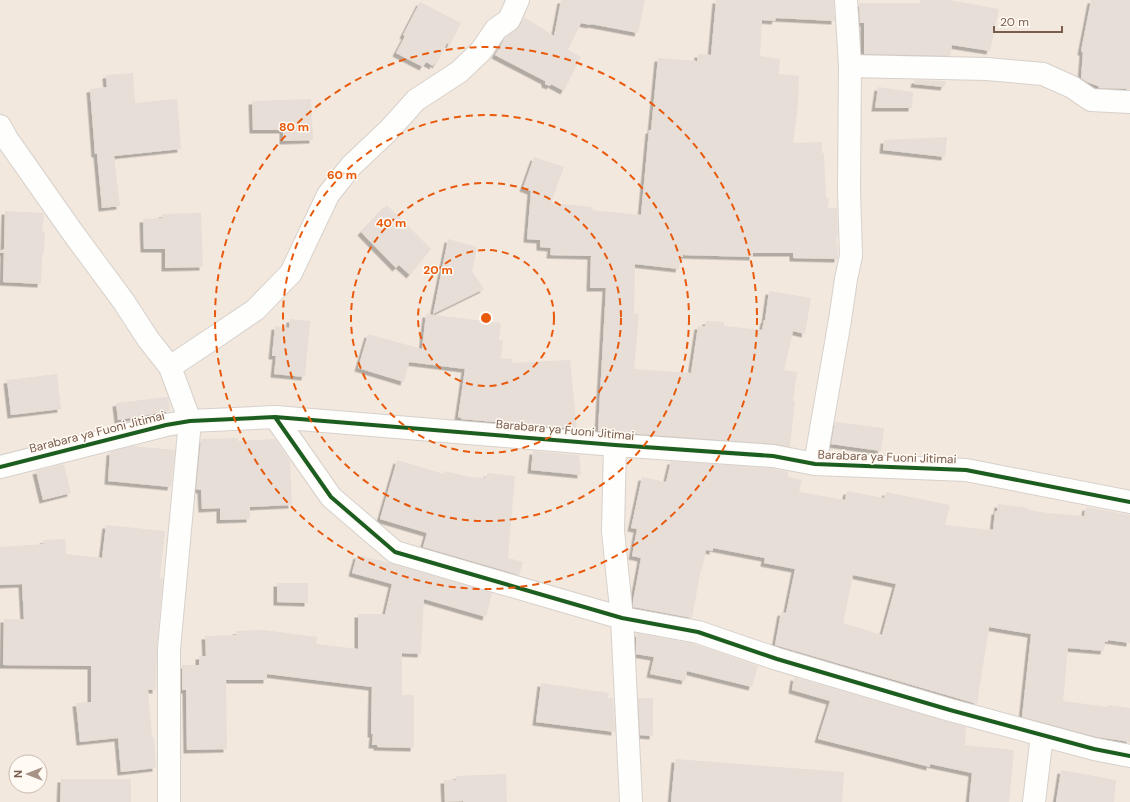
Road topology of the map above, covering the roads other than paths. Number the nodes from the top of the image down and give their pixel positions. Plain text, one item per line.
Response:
1 (518, 0) edge
2 (846, 0) edge
3 (850, 66) junction
4 (1130, 102) edge
5 (0, 126) edge
6 (170, 367) junction
7 (276, 417) junction
8 (190, 421) junction
9 (615, 445) junction
10 (815, 464) junction
11 (0, 467) edge
12 (1130, 502) edge
13 (622, 618) junction
14 (1042, 735) junction
15 (1130, 756) edge
16 (169, 802) edge
17 (631, 802) edge
18 (1034, 802) edge

1 - 6 street
2 - 3 street
3 - 4 street
3 - 10 street
5 - 6 street
6 - 8 street
7 - 8 street, Barabara ya Fuoni Jitimai
7 - 9 street, Barabara ya Fuoni Jitimai
7 - 13 street
8 - 11 street, Barabara ya Fuoni Jitimai
8 - 16 street
9 - 10 street, Barabara ya Fuoni Jitimai
9 - 13 street
10 - 12 street, Barabara ya Fuoni Jitimai
13 - 14 street
13 - 17 street
14 - 15 street
14 - 18 street

